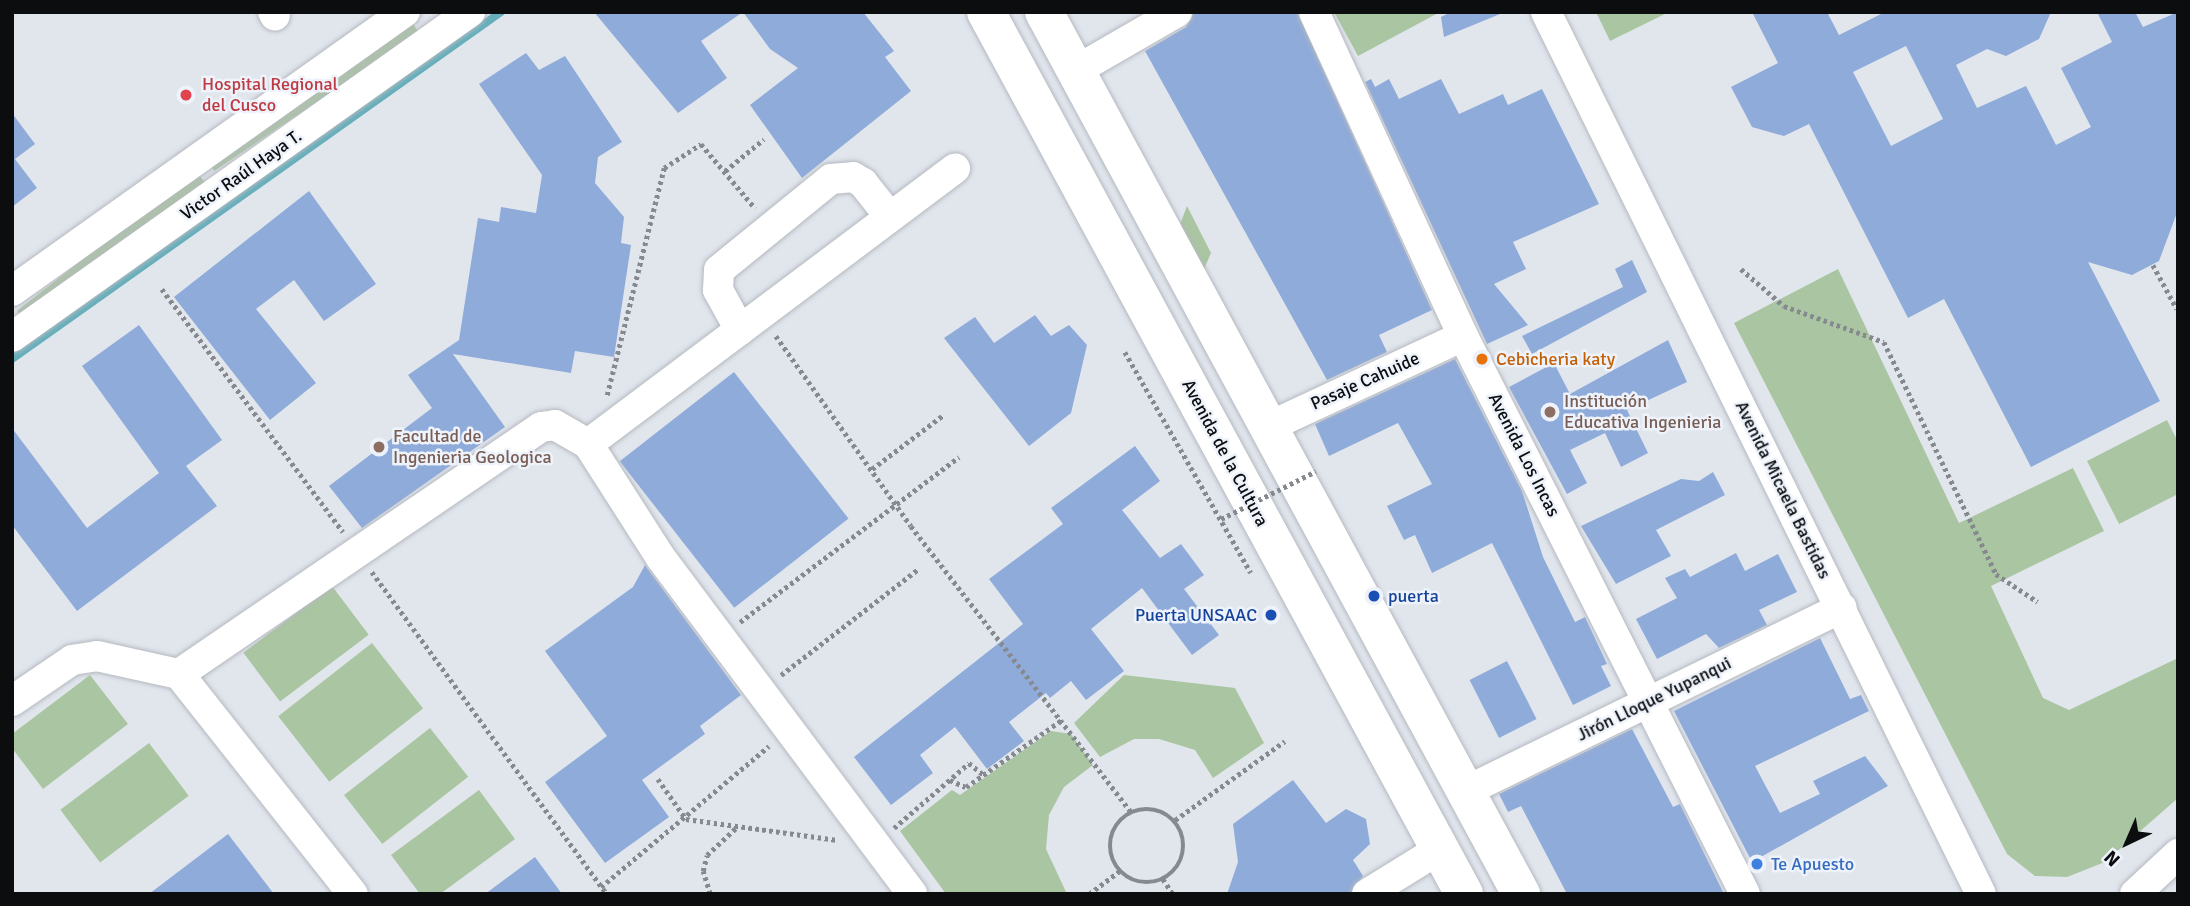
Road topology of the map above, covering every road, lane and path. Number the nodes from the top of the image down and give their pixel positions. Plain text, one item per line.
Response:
1 (405, 12) edge
2 (470, 12) edge
3 (986, 12) edge
4 (1044, 12) edge
5 (1177, 12) edge
6 (1314, 12) edge
7 (1546, 12) edge
8 (435, 22) edge
9 (1076, 71) junction
10 (765, 139) dead end
11 (955, 168) dead end
12 (725, 171) junction
13 (890, 217) junction
14 (770, 226) junction
15 (2153, 265) dead end
16 (1741, 269) dead end
17 (162, 289) dead end
18 (12, 291) edge
19 (2177, 309) edge
20 (770, 328) dead end
21 (740, 330) junction
22 (1463, 336) junction
23 (12, 337) edge
24 (1125, 352) dead end
25 (606, 401) dead end
26 (942, 416) dead end
27 (1268, 427) junction
28 (588, 444) junction
29 (959, 457) dead end
30 (872, 469) junction
31 (1316, 471) dead end
32 (896, 504) junction
33 (1221, 519) junction
34 (348, 538) dead end
35 (367, 565) dead end
36 (918, 569) dead end
37 (1253, 576) dead end
38 (2038, 602) dead end
39 (1842, 608) junction
40 (736, 625) dead end
41 (180, 674) junction
42 (775, 680) dead end
43 (12, 701) edge
44 (1650, 701) junction
45 (1063, 719) junction
46 (776, 740) dead end
47 (1285, 741) dead end
48 (984, 775) junction
49 (658, 779) dead end
50 (950, 780) junction
51 (1466, 791) junction
52 (1131, 812) junction
53 (686, 819) junction
54 (1174, 820) junction
55 (736, 828) junction
56 (891, 831) dead end
57 (850, 842) dead end
58 (1440, 849) junction
59 (2178, 854) edge
60 (1120, 871) junction
61 (1163, 880) junction
62 (601, 887) junction
63 (1984, 889) edge
64 (353, 894) edge
65 (607, 894) edge
66 (710, 894) edge
67 (912, 894) edge
68 (1089, 894) edge
69 (1173, 894) edge
70 (1367, 894) edge
71 (1464, 894) edge
72 (1521, 894) edge
73 (1745, 894) edge
74 (2135, 894) edge

1 - 18 street
2 - 8 street, Victor Raúl Haya T.
3 - 58 highway, Avenida de la Cultura
4 - 9 highway
5 - 9 street
6 - 22 street, Avenida Los Incas
7 - 39 street, Avenida Micaela Bastidas
8 - 23 street, Victor Raúl Haya T.
9 - 27 highway
10 - 12 path
11 - 13 street
12 - 14 path
12 - 25 path
13 - 14 street
13 - 21 street
14 - 21 street
15 - 19 path
16 - 38 path
17 - 34 path
20 - 30 path
21 - 28 street
22 - 27 street, Pasaje Cahuide
22 - 44 street, Avenida Los Incas
24 - 33 path
26 - 30 path
27 - 51 highway
28 - 41 street
28 - 67 street
29 - 32 path
30 - 32 path
31 - 33 path, bridge
32 - 40 path
32 - 45 path
33 - 37 path
35 - 62 path
36 - 42 path
39 - 44 street, Jirón Lloque Yupanqui
39 - 63 street, Avenida Micaela Bastidas
41 - 43 street
41 - 64 street
44 - 51 street, Jirón Lloque Yupanqui
44 - 73 street, Avenida Los Incas
45 - 48 path
45 - 52 path
46 - 53 path
47 - 54 path
48 - 50 path
48 - 50 path
49 - 53 path
50 - 56 path
51 - 72 highway
52 - 54 path
52 - 60 path
53 - 55 path
53 - 62 path
54 - 61 path
55 - 57 path
55 - 66 path
58 - 70 street
58 - 71 highway, Avenida de la Cultura
59 - 74 street
60 - 61 path
60 - 68 path
61 - 69 path
62 - 65 path

